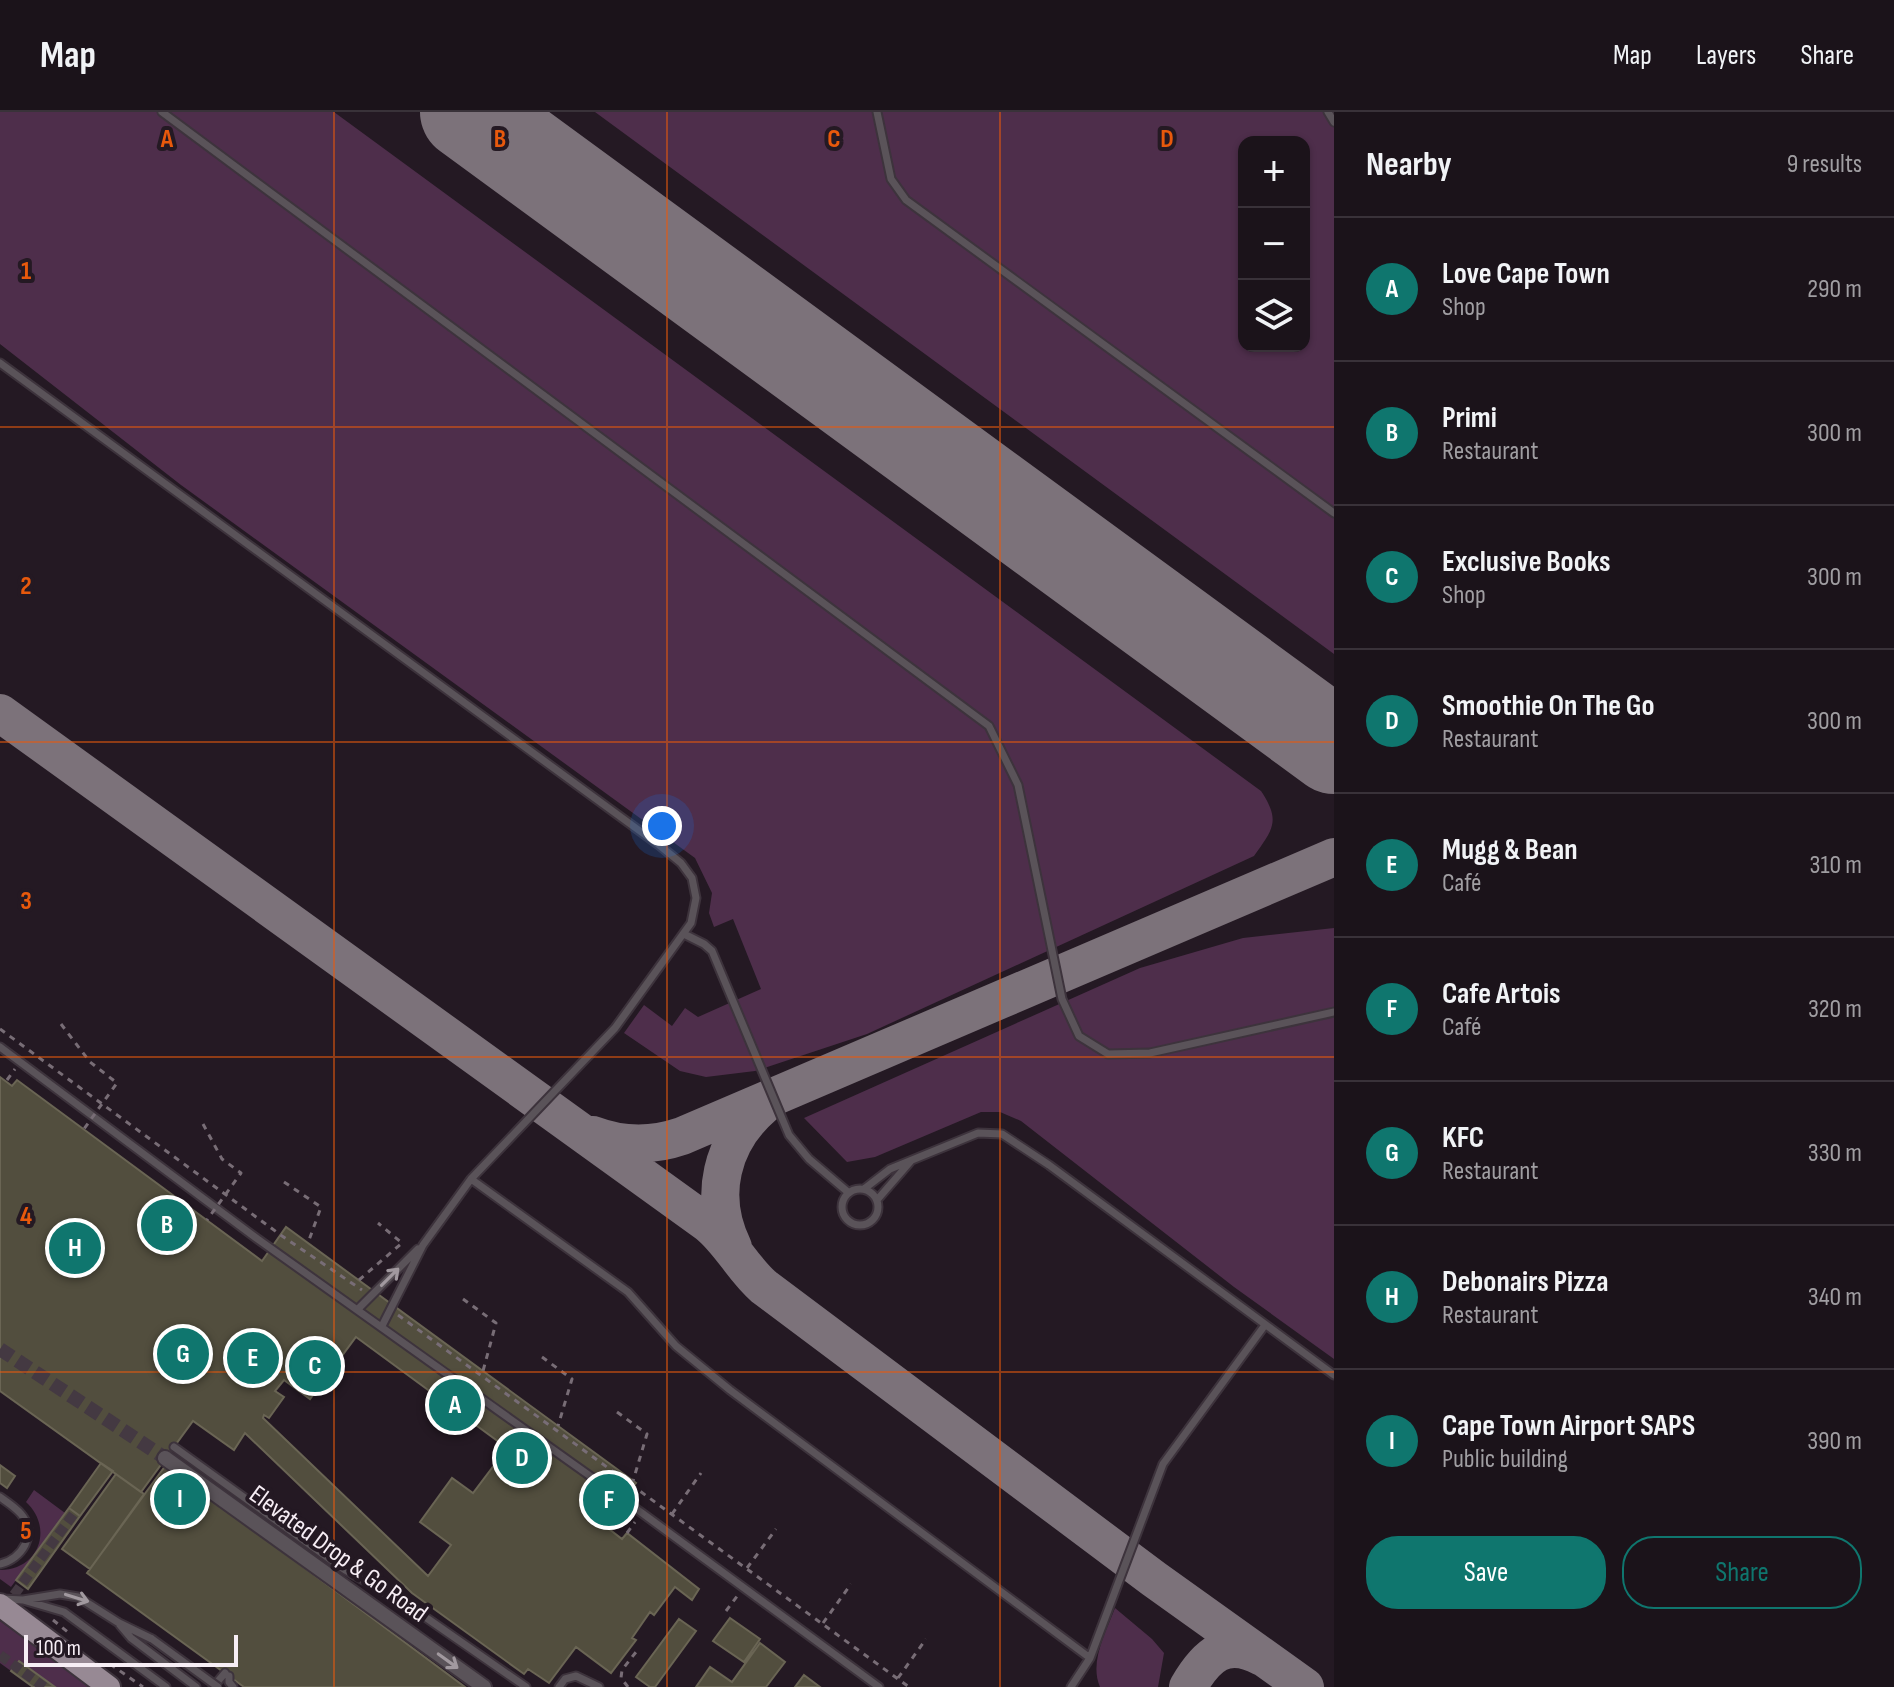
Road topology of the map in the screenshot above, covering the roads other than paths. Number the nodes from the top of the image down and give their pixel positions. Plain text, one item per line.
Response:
1 (162, 112) edge
2 (877, 112) edge
3 (1328, 112) edge
4 (1334, 122) edge
5 (0, 363) edge
6 (1334, 513) edge
7 (684, 934) junction
8 (1334, 1012) edge
9 (0, 1047) edge
10 (911, 1161) junction
11 (471, 1179) junction
12 (864, 1189) junction
13 (849, 1193) junction
14 (877, 1200) junction
15 (423, 1245) junction
16 (358, 1309) junction
17 (1265, 1325) junction
18 (382, 1326) junction
19 (1334, 1375) edge
20 (170, 1452) joint
21 (0, 1497) edge
22 (0, 1564) edge
23 (0, 1599) edge
24 (28, 1601) junction
25 (0, 1605) edge
26 (119, 1623) junction
27 (1090, 1658) junction
28 (1074, 1685) edge
29 (109, 1687) edge
30 (166, 1687) edge
31 (196, 1687) edge
32 (215, 1687) edge
33 (233, 1687) edge
34 (484, 1687) edge
35 (526, 1687) edge
36 (559, 1687) edge
37 (599, 1687) edge
38 (879, 1687) edge

1 - 8 lane
2 - 6 lane
3 - 4 lane
5 - 7 lane
7 - 11 lane
7 - 13 lane
9 - 16 lane
10 - 12 lane
10 - 14 lane
10 - 17 lane
11 - 15 lane
11 - 27 lane
12 - 13 lane
12 - 14 lane
13 - 14 lane
16 -> 15 lane
15 - 18 lane
16 - 18 lane
17 - 19 lane
17 - 27 lane
18 - 38 lane
20 -> 34 street, Elevated Drop & Go Road
20 - 35 lane
21 - 22 lane
23 - 24 lane
24 -> 26 lane
24 - 30 lane
25 - 29 main road
26 - 31 lane
26 - 32 lane, bridge
27 - 28 lane
32 - 33 lane
36 - 37 lane

